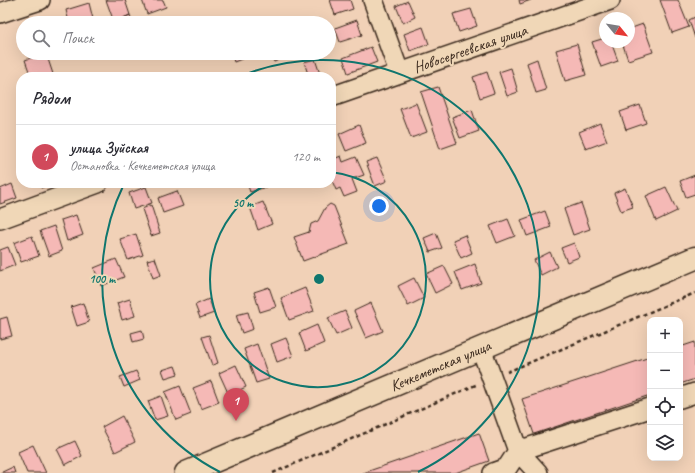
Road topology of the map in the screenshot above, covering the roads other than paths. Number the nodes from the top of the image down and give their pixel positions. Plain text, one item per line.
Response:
1 (40, 0) edge
2 (373, 0) edge
3 (610, 0) edge
4 (569, 7) edge
5 (0, 13) edge
6 (399, 72) junction
7 (336, 95) edge
8 (84, 188) edge
9 (0, 219) edge
10 (695, 258) edge
11 (481, 348) junction
12 (695, 393) edge
13 (683, 397) edge
14 (647, 409) edge
15 (518, 451) junction
16 (207, 469) edge
17 (186, 473) edge
18 (493, 473) edge
19 (538, 473) edge

1 - 5 street
2 - 6 street
3 - 4 street, Новосергеевская улица
4 - 6 street, Новосергеевская улица
6 - 7 street, Новосергеевская улица
8 - 9 street
10 - 11 main road, Кечкеметская улица
11 - 15 street
11 - 16 main road, Кечкеметская улица
12 - 13 street
14 - 15 street
15 - 18 street
15 - 19 street
16 - 17 main road, Кечкеметская улица

